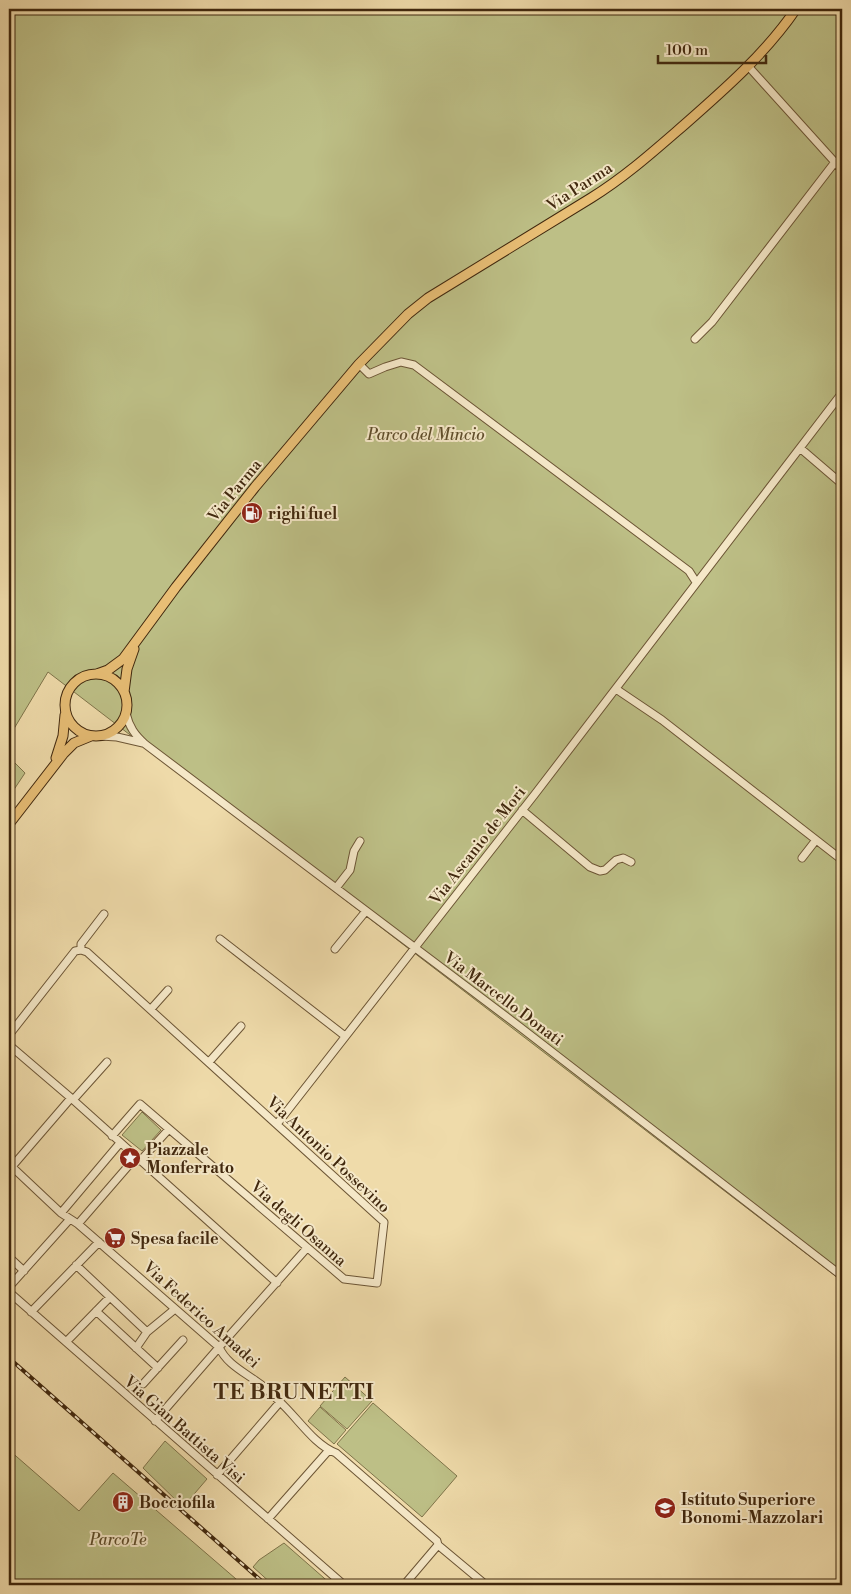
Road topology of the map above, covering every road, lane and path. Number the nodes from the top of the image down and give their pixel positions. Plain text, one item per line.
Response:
1 (796, 9) edge
2 (748, 66) junction
3 (836, 162) junction
4 (842, 170) edge
5 (695, 338) dead end
6 (359, 364) junction
7 (842, 393) edge
8 (800, 448) junction
9 (842, 484) edge
10 (696, 582) junction
11 (138, 640) junction
12 (97, 674) junction
13 (616, 689) junction
14 (124, 692) junction
15 (66, 712) junction
16 (126, 713) junction
17 (95, 736) junction
18 (145, 744) junction
19 (52, 766) junction
20 (522, 810) junction
21 (9, 824) edge
22 (816, 840) junction
23 (360, 841) dead end
24 (802, 858) dead end
25 (842, 860) edge
26 (631, 862) dead end
27 (336, 888) junction
28 (366, 911) junction
29 (104, 914) dead end
30 (220, 939) dead end
31 (415, 947) junction
32 (335, 949) dead end
33 (81, 950) junction
34 (168, 990) dead end
35 (150, 1010) junction
36 (241, 1026) dead end
37 (9, 1035) edge
38 (345, 1036) junction
39 (9, 1045) edge
40 (107, 1062) dead end
41 (209, 1062) junction
42 (72, 1099) junction
43 (277, 1124) junction
44 (169, 1129) junction
45 (112, 1136) junction
46 (120, 1143) junction
47 (138, 1159) junction
48 (10, 1167) edge
49 (61, 1213) junction
50 (70, 1219) junction
51 (78, 1224) junction
52 (99, 1242) junction
53 (307, 1248) junction
54 (9, 1257) edge
55 (76, 1265) junction
56 (24, 1270) junction
57 (842, 1276) edge
58 (344, 1279) joint
59 (277, 1283) junction
60 (9, 1287) edge
61 (9, 1292) edge
62 (110, 1297) junction
63 (175, 1309) junction
64 (96, 1311) junction
65 (31, 1312) junction
66 (147, 1332) junction
67 (183, 1340) dead end
68 (66, 1342) junction
69 (219, 1347) junction
70 (136, 1348) junction
71 (158, 1368) junction
72 (143, 1384) dead end
73 (280, 1402) junction
74 (155, 1421) junction
75 (329, 1450) junction
76 (217, 1475) junction
77 (268, 1519) junction
78 (438, 1545) junction
79 (344, 1585) edge
80 (404, 1585) edge
81 (486, 1585) edge

1 - 2 main road, Via Parma
2 - 3 street
2 - 6 main road, Via Parma
3 - 4 street
3 - 5 street
6 - 10 street
6 - 11 main road, Via Parma
7 - 8 street, Via Ascanio de Mori
8 - 9 street
8 - 10 street, Via Ascanio de Mori
10 - 13 street, Via Ascanio de Mori
11 - 12 main road, Via Parma
11 - 14 main road, Via Parma
12 - 14 main road
12 - 15 main road
13 - 20 street, Via Ascanio de Mori
13 - 22 street
14 - 16 main road
15 - 17 main road
15 - 19 main road
16 - 17 main road
16 - 18 street, Via Marcello Donati
17 - 18 street, Via Marcello Donati
17 - 19 main road
18 - 27 street, Via Marcello Donati
19 - 21 main road
20 - 26 street
20 - 31 street, Via Ascanio de Mori
22 - 24 street
22 - 25 street
23 - 27 street
27 - 28 street, Via Marcello Donati
28 - 31 street, Via Marcello Donati
28 - 32 street
29 - 33 street
30 - 38 street
31 - 38 street, Via Ascanio de Mori
31 - 57 street, Via Marcello Donati
33 - 35 street, Via Antonio Possevino
33 - 37 street
34 - 35 street
35 - 41 street, Via Antonio Possevino
36 - 41 street
38 - 43 street, Via Ascanio de Mori
39 - 42 street
40 - 42 street
41 - 43 street, Via Antonio Possevino
42 - 45 street
42 - 48 street
43 - 58 street, Via Antonio Possevino
44 - 45 street, Via degli Osanna
44 - 47 street
44 - 53 street, Via degli Osanna
45 - 46 street
46 - 47 street
46 - 49 street
47 - 51 street
47 - 59 street
48 - 49 street, Via Federico Amadei
49 - 50 street, Via Federico Amadei
50 - 51 street, Via Federico Amadei
50 - 56 street
51 - 52 street, Via Federico Amadei
52 - 55 street
52 - 63 street, Via Federico Amadei
53 - 58 street, Via degli Osanna
53 - 59 street
54 - 56 street
55 - 62 street
55 - 65 street
56 - 60 street
59 - 69 street
61 - 65 street, Via Gian Battista Visi
62 - 64 street
62 - 66 street
63 - 66 street
63 - 69 street, Via Federico Amadei
64 - 68 street
64 - 70 street
65 - 68 street, Via Gian Battista Visi
66 - 70 street
67 - 71 street
68 - 74 street, Via Gian Battista Visi
69 - 73 street, Via Federico Amadei
69 - 74 street
70 - 71 street
71 - 72 street
73 - 75 street, Via Federico Amadei
73 - 76 street
74 - 76 street, Via Gian Battista Visi
75 - 77 street
75 - 78 street, Via Federico Amadei
76 - 77 street, Via Gian Battista Visi
77 - 79 street, Via Gian Battista Visi
78 - 80 street
78 - 81 street, Via Federico Amadei

